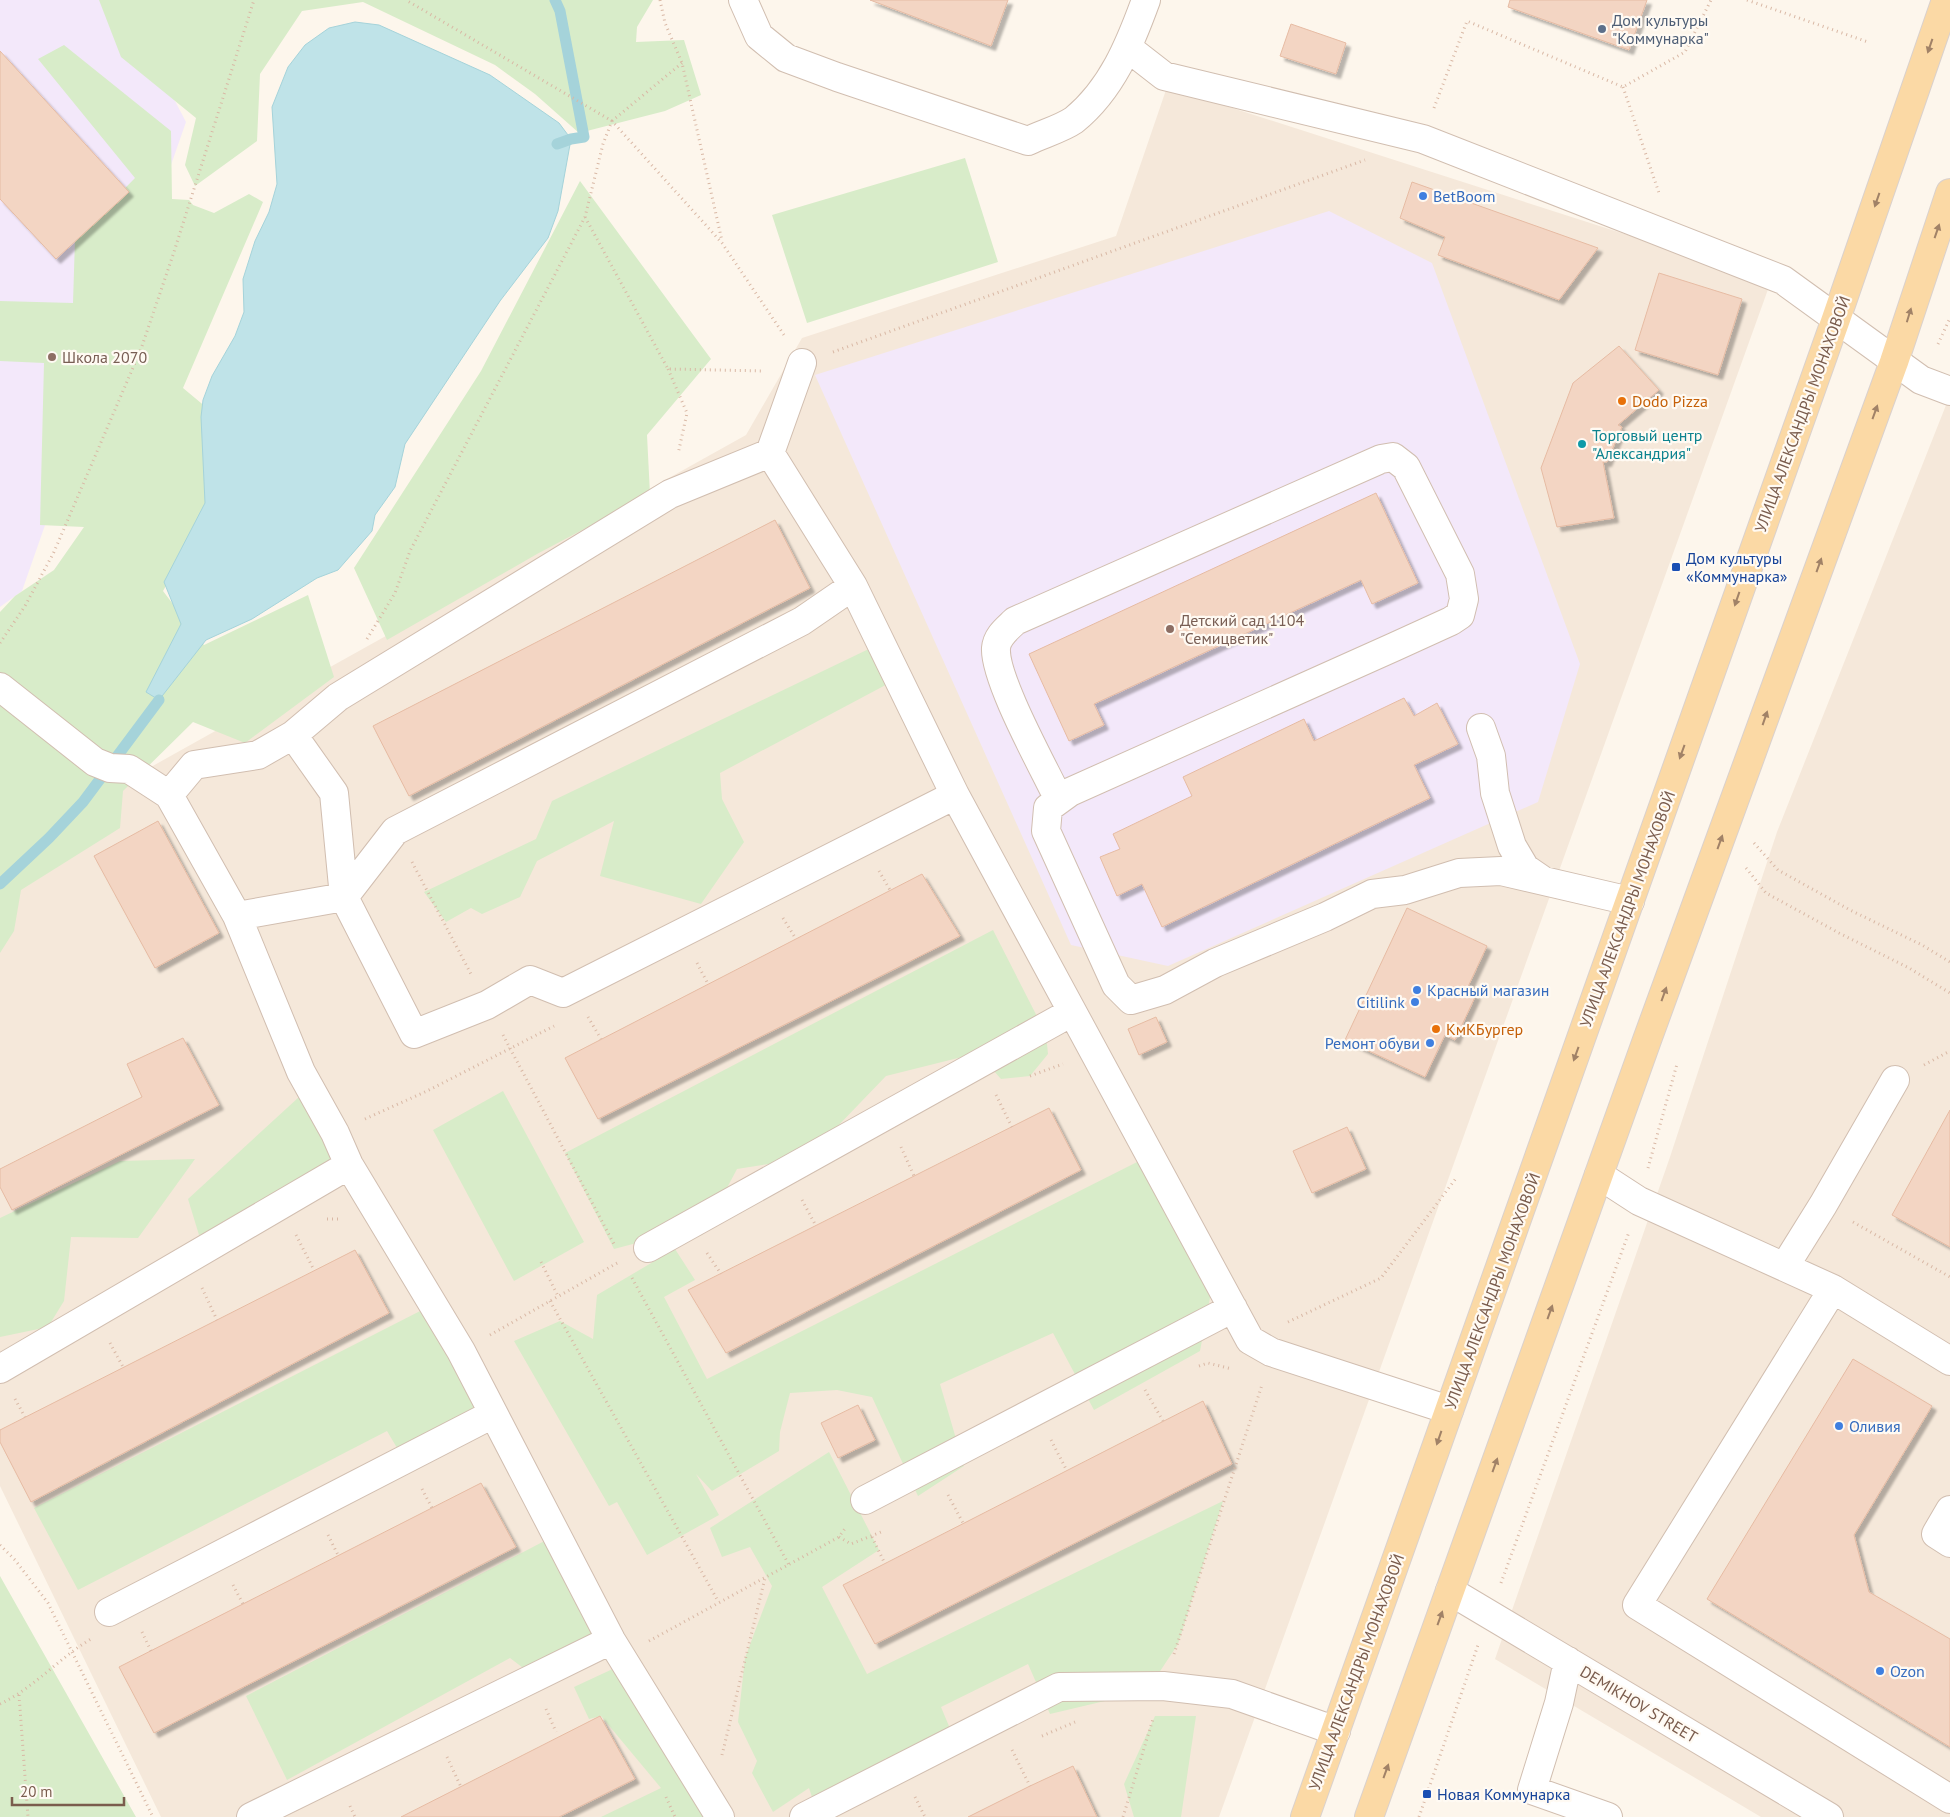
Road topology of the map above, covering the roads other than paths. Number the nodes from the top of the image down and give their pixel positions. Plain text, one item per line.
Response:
1 (744, 0) edge
2 (1146, 0) edge
3 (1946, 0) edge
4 (1128, 48) junction
5 (1950, 193) edge
6 (1836, 319) junction
7 (1894, 362) junction
8 (802, 363) road end
9 (1950, 391) edge
10 (770, 453) junction
11 (853, 586) junction
12 (0, 687) edge
13 (1482, 728) dead end
14 (293, 735) junction
15 (169, 795) junction
16 (955, 795) junction
17 (1059, 800) junction
18 (1541, 879) junction
19 (344, 897) junction
20 (1630, 901) junction
21 (238, 916) junction
22 (1072, 1012) junction
23 (1894, 1080) dead end
24 (349, 1165) junction
25 (1599, 1175) junction
26 (648, 1248) road end
27 (1785, 1266) junction
28 (1833, 1289) junction
29 (1233, 1308) junction
30 (1950, 1361) edge
31 (0, 1369) edge
32 (1449, 1410) junction
33 (493, 1414) junction
34 (865, 1500) road end
35 (1950, 1510) edge
36 (1950, 1543) edge
37 (1450, 1591) junction
38 (109, 1612) dead end
39 (611, 1640) junction
40 (1568, 1661) junction
41 (1336, 1731) junction
42 (1950, 1799) edge
43 (716, 1809) edge
44 (251, 1817) edge
45 (804, 1817) edge
46 (1305, 1817) edge
47 (1369, 1817) edge
48 (1608, 1817) edge
49 (1829, 1817) edge

1 - 4 street
2 - 4 street
3 -> 6 main road, УЛИЦА АЛЕКСАНДРЫ МОНАХОВОЙ
4 - 6 street
7 -> 5 main road
6 - 7 street
6 -> 20 main road, УЛИЦА АЛЕКСАНДРЫ МОНАХОВОЙ
7 - 9 street
25 -> 7 main road
8 - 10 street
10 - 11 street
10 - 14 street
11 - 16 street
11 - 19 street
12 - 15 street
13 - 18 street
14 - 15 street
14 - 19 street
15 - 21 street
16 - 19 street
16 - 22 street
17 - 17 street
17 - 18 street
18 - 20 street
19 - 21 street
20 -> 32 main road, УЛИЦА АЛЕКСАНДРЫ МОНАХОВОЙ
21 - 24 street
22 - 26 street
22 - 29 street
23 - 27 street
24 - 31 street
24 - 33 street
25 - 27 street
37 -> 25 main road
27 - 28 street
28 - 30 street
28 - 42 street
29 - 32 street
29 - 34 street
32 -> 41 main road, УЛИЦА АЛЕКСАНДРЫ МОНАХОВОЙ
33 - 38 street
33 - 39 street
35 - 36 street
37 - 40 street, DEMIKHOV STREET
47 -> 37 main road
39 - 43 street
39 - 44 street
40 - 48 street
40 - 49 street, DEMIKHOV STREET
41 - 45 street
41 - 46 main road, УЛИЦА АЛЕКСАНДРЫ МОНАХОВОЙ

